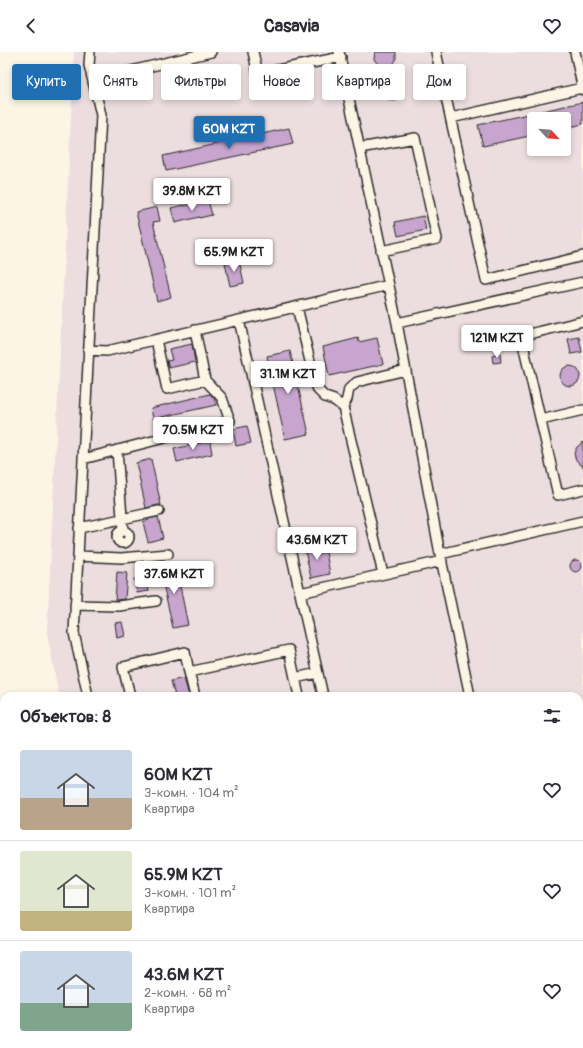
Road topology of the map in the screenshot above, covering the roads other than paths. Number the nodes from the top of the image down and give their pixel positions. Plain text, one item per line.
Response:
1 (90, 52) edge
2 (211, 52) edge
3 (253, 52) edge
4 (436, 52) edge
5 (575, 52) edge
6 (340, 55) edge
7 (89, 64) edge
8 (153, 66) edge
9 (583, 89) edge
10 (97, 100) edge
11 (451, 118) junction
12 (360, 148) junction
13 (382, 251) junction
14 (583, 256) edge
15 (583, 282) edge
16 (389, 285) junction
17 (297, 306) junction
18 (239, 320) junction
19 (583, 321) edge
20 (397, 323) junction
21 (195, 330) junction
22 (156, 340) junction
23 (88, 350) junction
24 (406, 370) junction
25 (205, 380) junction
26 (343, 408) junction
27 (583, 410) edge
28 (541, 420) junction
29 (117, 450) junction
30 (83, 459) junction
31 (583, 489) edge
32 (159, 511) dead end
33 (122, 519) junction
34 (583, 521) edge
35 (79, 528) junction
36 (123, 531) dead end
37 (168, 554) dead end
38 (78, 556) junction
39 (441, 557) junction
40 (383, 574) junction
41 (300, 593) junction
42 (156, 601) dead end
43 (75, 605) junction
44 (189, 672) junction
45 (318, 673) junction
46 (295, 678) junction
47 (87, 692) edge
48 (129, 692) edge
49 (193, 692) edge
50 (299, 692) edge
51 (323, 692) edge
52 (469, 692) edge

1 - 7 lane
2 - 8 lane
3 - 6 lane
4 - 11 lane
5 - 9 lane
6 - 12 lane
9 - 11 lane
10 - 23 lane
11 - 14 lane
12 - 13 lane
12 - 13 lane
13 - 16 lane
15 - 20 lane
16 - 17 lane
16 - 20 lane
17 - 18 lane
17 - 26 lane
18 - 21 lane
18 - 41 lane
19 - 28 lane
20 - 24 lane
21 - 22 lane
21 - 25 lane
22 - 23 lane
22 - 25 lane
23 - 30 lane
24 - 26 lane
24 - 39 lane
25 - 29 lane
26 - 40 lane
27 - 28 lane
28 - 31 lane
29 - 30 lane
29 - 33 lane
30 - 35 lane
32 - 33 lane
33 - 35 lane
33 - 36 lane
34 - 39 lane
35 - 38 lane
37 - 38 lane
38 - 43 lane
39 - 40 lane
39 - 52 lane
40 - 41 lane
41 - 45 lane
42 - 43 lane
43 - 47 lane
44 - 46 lane
44 - 48 lane
44 - 49 lane
45 - 46 lane
45 - 51 lane
46 - 50 lane

